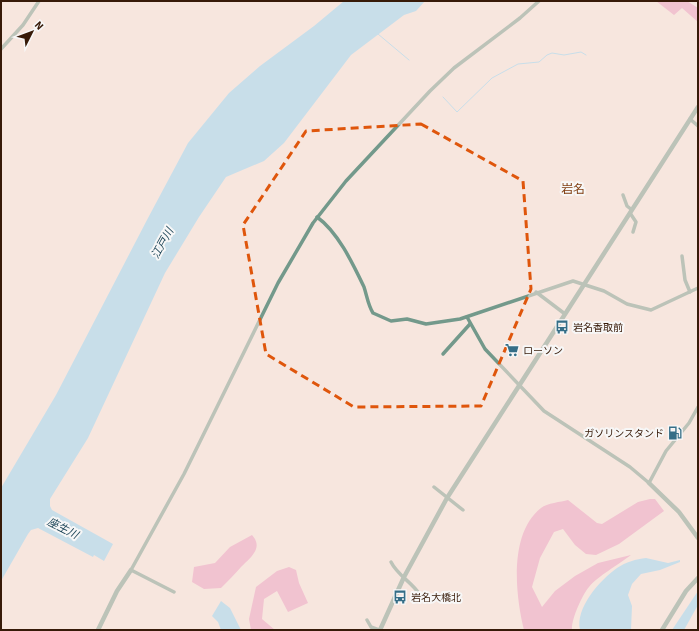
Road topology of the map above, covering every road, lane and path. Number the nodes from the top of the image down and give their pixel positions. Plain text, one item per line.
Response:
1 (39, 1) edge
2 (539, 1) edge
3 (1, 49) edge
4 (698, 107) edge
5 (690, 119) junction
6 (698, 126) edge
7 (622, 195) dead end
8 (631, 211) junction
9 (318, 217) junction
10 (633, 232) dead end
11 (682, 256) dead end
12 (584, 284) junction
13 (698, 288) edge
14 (536, 292) junction
15 (690, 292) junction
16 (565, 314) junction
17 (467, 317) junction
18 (470, 324) junction
19 (443, 354) dead end
20 (519, 386) junction
21 (698, 407) edge
22 (649, 483) junction
23 (434, 488) dead end
24 (447, 498) junction
25 (464, 510) dead end
26 (698, 538) edge
27 (391, 562) dead end
28 (131, 570) junction
29 (404, 577) junction
30 (698, 578) edge
31 (174, 592) dead end
32 (420, 595) dead end
33 (366, 620) dead end
34 (98, 630) edge
35 (380, 630) edge
36 (662, 630) edge

1 - 3 street
2 - 9 street
4 - 5 street
5 - 6 street
5 - 8 street
7 - 8 street
8 - 10 street
8 - 12 street
9 - 17 street
9 - 28 street
11 - 15 street
12 - 14 street
12 - 15 street
12 - 16 street
13 - 15 street
14 - 16 street
14 - 17 street
16 - 20 street
17 - 18 street
18 - 19 street
18 - 20 street
20 - 22 street
20 - 24 street
21 - 22 street
22 - 26 street
23 - 24 street
24 - 25 street
24 - 29 street
27 - 29 street
28 - 31 street
28 - 34 street
29 - 32 street
29 - 35 street
30 - 36 street
33 - 35 street

